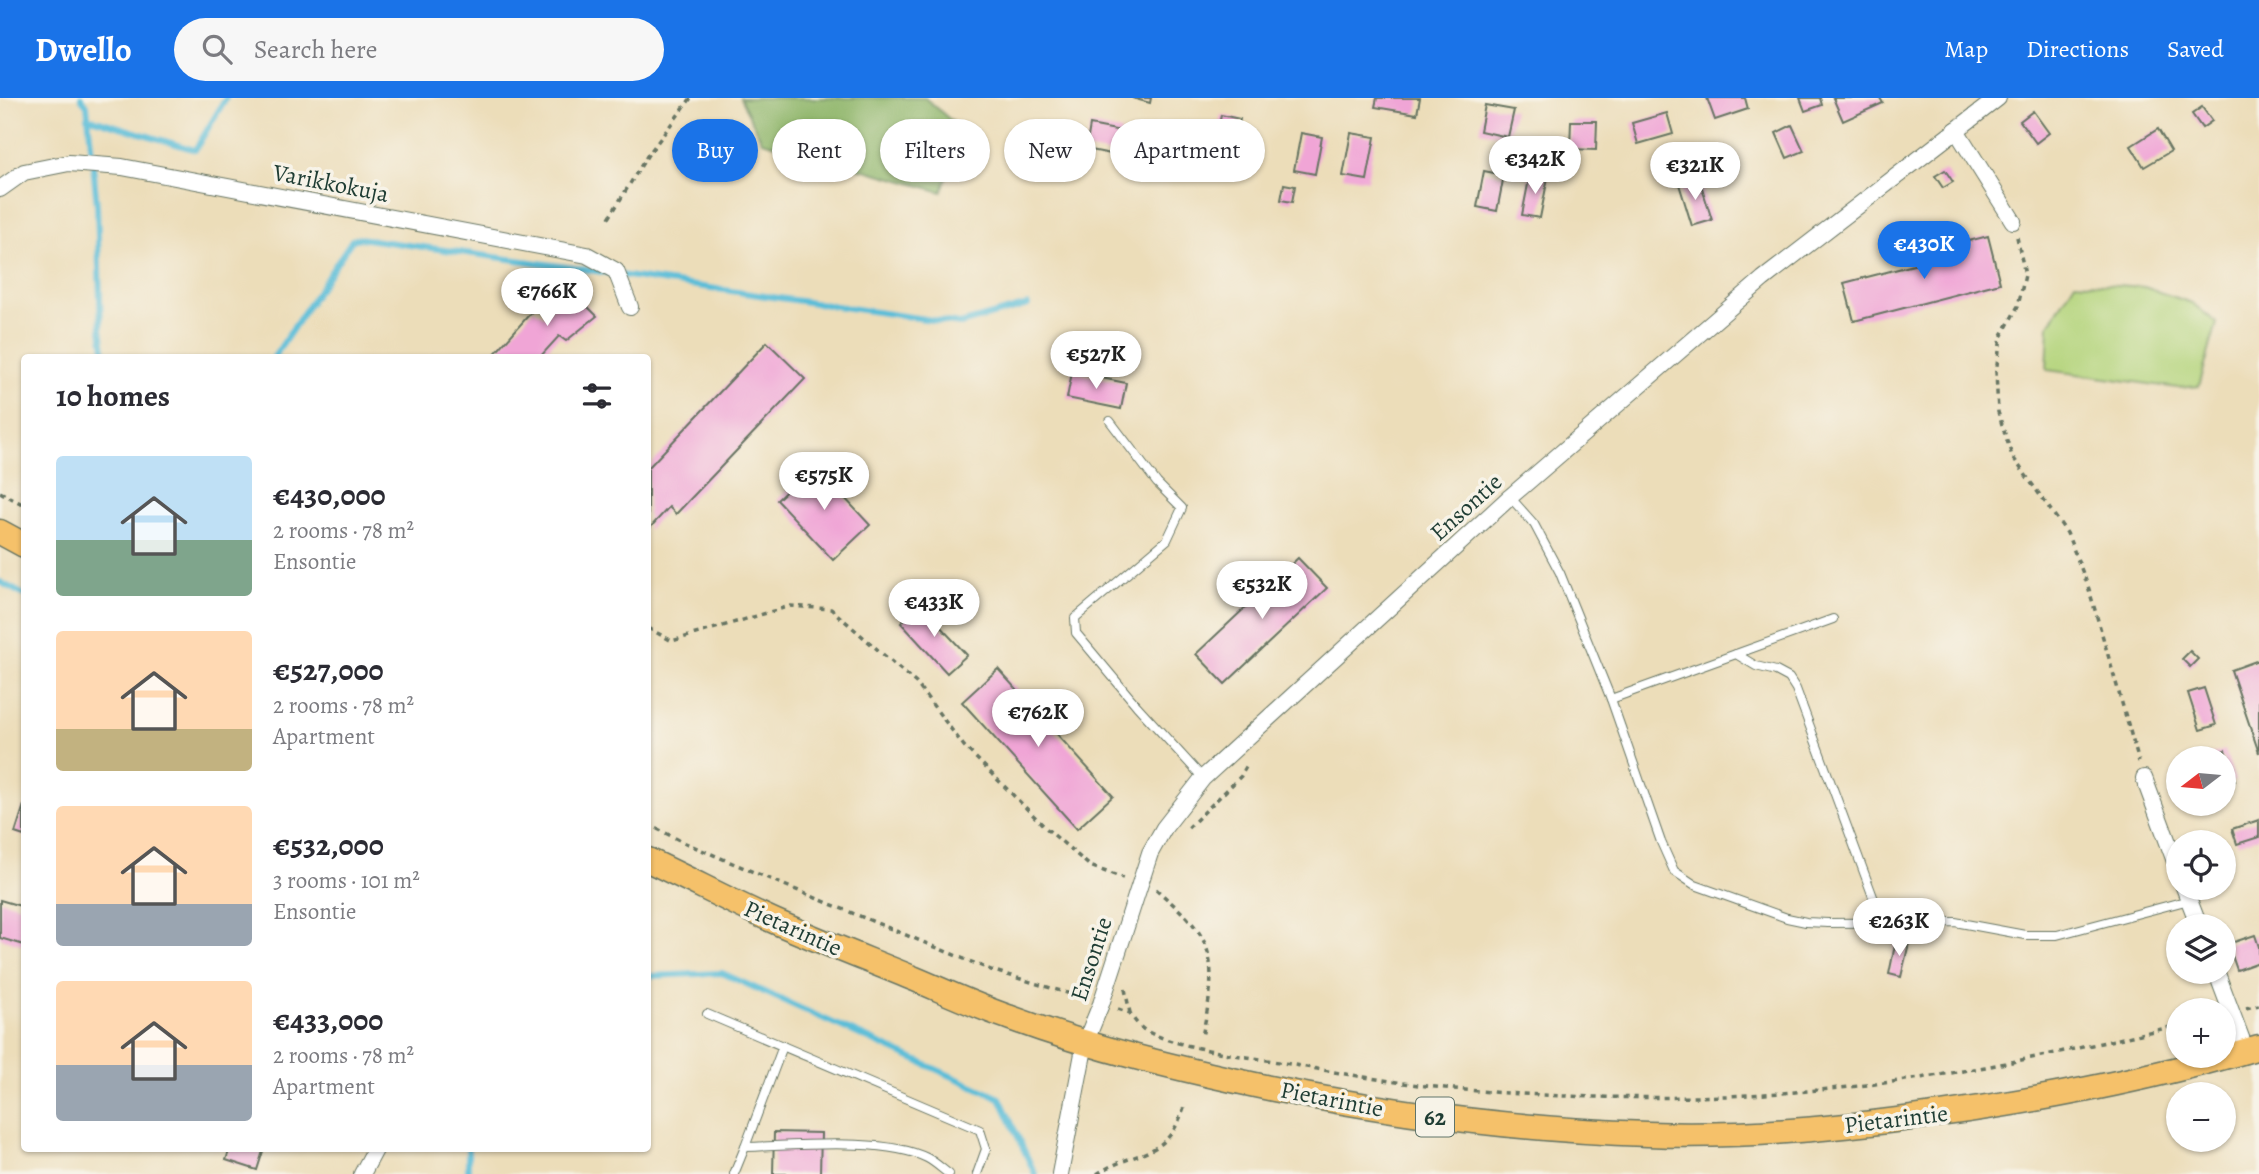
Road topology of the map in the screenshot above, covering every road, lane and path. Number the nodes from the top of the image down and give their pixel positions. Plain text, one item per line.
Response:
1 (691, 98) edge
2 (1998, 98) edge
3 (1956, 130) junction
4 (0, 189) edge
5 (609, 218) dead end
6 (2013, 221) joint
7 (630, 307) dead end
8 (1110, 421) dead end
9 (0, 492) edge
10 (1510, 496) junction
11 (21, 503) edge
12 (0, 532) edge
13 (21, 543) edge
14 (1833, 619) dead end
15 (651, 630) edge
16 (1736, 654) junction
17 (1611, 699) junction
18 (1241, 743) junction
19 (1203, 778) junction
20 (2144, 778) joint
21 (651, 826) edge
22 (1185, 832) dead end
23 (2166, 838) edge
24 (651, 861) edge
25 (1159, 880) dead end
26 (1139, 884) junction
27 (1156, 889) junction
28 (1153, 899) dead end
29 (2168, 900) edge
30 (1882, 921) junction
31 (2222, 984) edge
32 (1125, 985) dead end
33 (1101, 1004) junction
34 (1130, 1013) junction
35 (707, 1014) dead end
36 (2166, 1028) edge
37 (1202, 1037) dead end
38 (1085, 1043) junction
39 (783, 1046) junction
40 (2253, 1049) edge
41 (1185, 1104) dead end
42 (745, 1147) junction
43 (374, 1152) edge
44 (362, 1174) edge
45 (734, 1174) edge
46 (949, 1174) edge
47 (977, 1174) edge
48 (1059, 1174) edge
49 (1097, 1174) edge

1 - 5 path
2 - 3 street, Ensontie
3 - 6 street
3 - 10 street, Ensontie
4 - 7 street, Varikkokuja
6 - 20 path
8 - 19 lane
9 - 11 path
10 - 17 lane
10 - 18 street, Ensontie
12 - 13 main road
14 - 16 lane
15 - 26 path
16 - 17 lane
16 - 30 lane
17 - 30 lane
18 - 19 street, Ensontie
18 - 22 path
19 - 26 street, Ensontie
20 - 23 street
21 - 33 path
24 - 38 main road, Pietarintie / 62
25 - 27 path
26 - 33 street, Ensontie
27 - 28 path
27 - 37 path
29 - 30 lane
31 - 40 street
32 - 34 path
33 - 34 path
33 - 38 street, Ensontie
34 - 36 path
35 - 39 lane
38 - 40 main road, Pietarintie / 62
38 - 48 street, Ensontie
39 - 42 lane
39 - 47 lane
41 - 49 path
42 - 45 lane
42 - 46 lane
43 - 44 street

